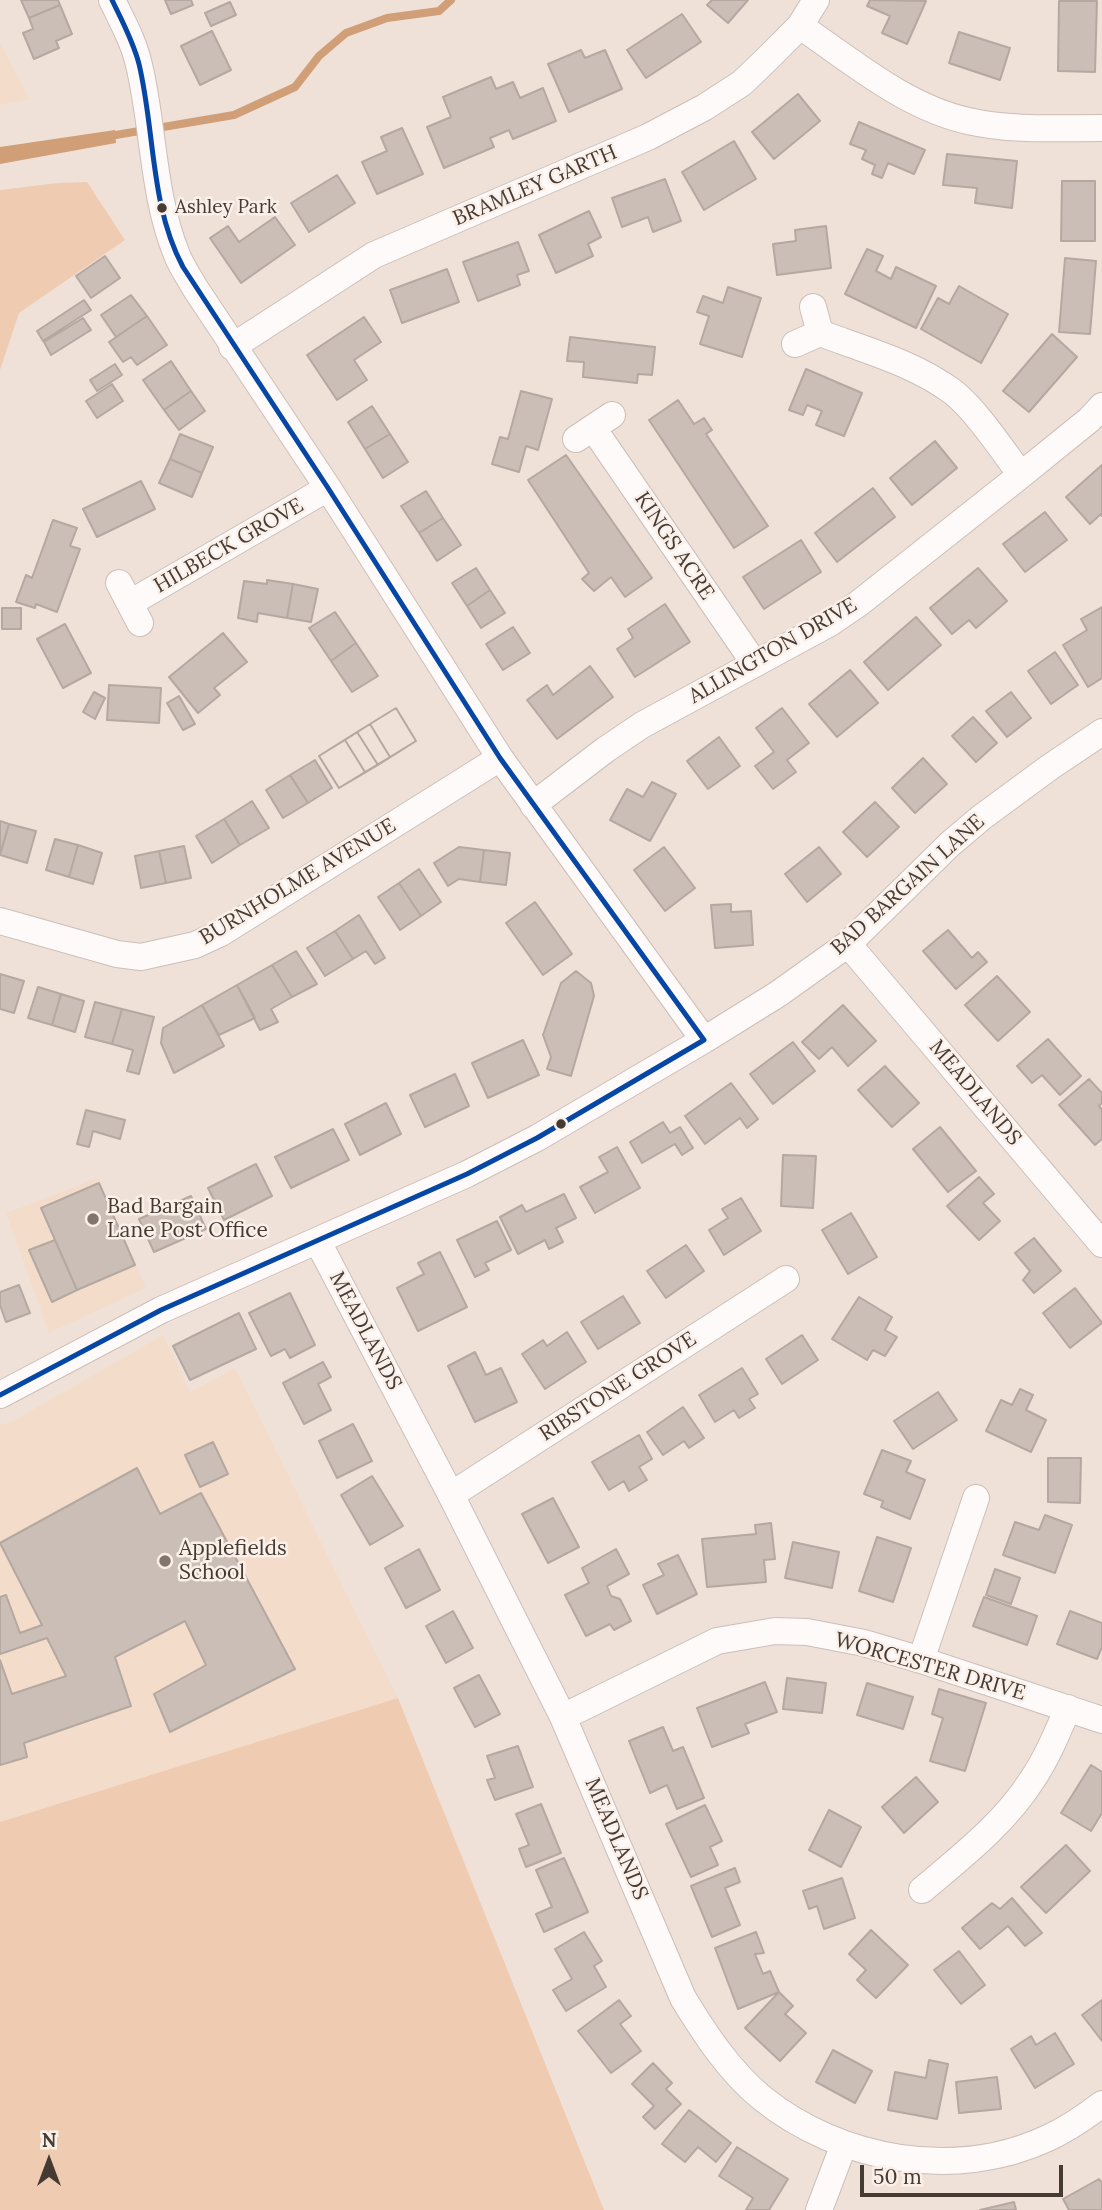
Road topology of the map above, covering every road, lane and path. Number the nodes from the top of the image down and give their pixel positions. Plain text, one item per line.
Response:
1 (112, 0) edge
2 (816, 0) edge
3 (800, 26) junction
4 (1102, 128) edge
5 (813, 307) dead end
6 (820, 333) junction
7 (795, 344) dead end
8 (232, 347) junction
9 (1102, 406) edge
10 (594, 427) dead end
11 (1021, 475) junction
12 (328, 488) junction
13 (130, 603) dead end
14 (755, 664) junction
15 (1102, 732) edge
16 (500, 758) junction
17 (533, 805) junction
18 (0, 920) edge
19 (848, 944) junction
20 (704, 1040) junction
21 (318, 1242) junction
22 (1102, 1244) edge
23 (786, 1279) dead end
24 (0, 1395) edge
25 (451, 1495) junction
26 (976, 1498) dead end
27 (921, 1660) junction
28 (1068, 1709) junction
29 (563, 1717) junction
30 (1102, 1720) edge
31 (922, 1890) dead end
32 (1102, 2104) edge
33 (844, 2144) junction
34 (820, 2210) edge

1 - 8 street
2 - 3 street, BRAMLEY GARTH
3 - 4 street
3 - 8 street, BRAMLEY GARTH
5 - 6 street
6 - 7 street
6 - 11 street
8 - 12 street
9 - 11 street, ALLINGTON DRIVE
10 - 14 street, KINGS ACRE
11 - 14 street, ALLINGTON DRIVE
12 - 13 street, HILBECK GROVE
12 - 16 street
14 - 17 street, ALLINGTON DRIVE
15 - 19 street, BAD BARGAIN LANE
16 - 17 street
16 - 18 street, BURNHOLME AVENUE
17 - 20 street
19 - 20 street, BAD BARGAIN LANE
19 - 22 street, MEADLANDS
20 - 21 street, BAD BARGAIN LANE
21 - 24 street, BAD BARGAIN LANE
21 - 25 street, MEADLANDS
23 - 25 street, RIBSTONE GROVE
25 - 29 street, MEADLANDS
26 - 27 street
27 - 28 street, WORCESTER DRIVE
27 - 29 street, WORCESTER DRIVE
28 - 30 street, WORCESTER DRIVE
28 - 31 street
29 - 33 street, MEADLANDS
32 - 33 street, MEADLANDS
33 - 34 street

